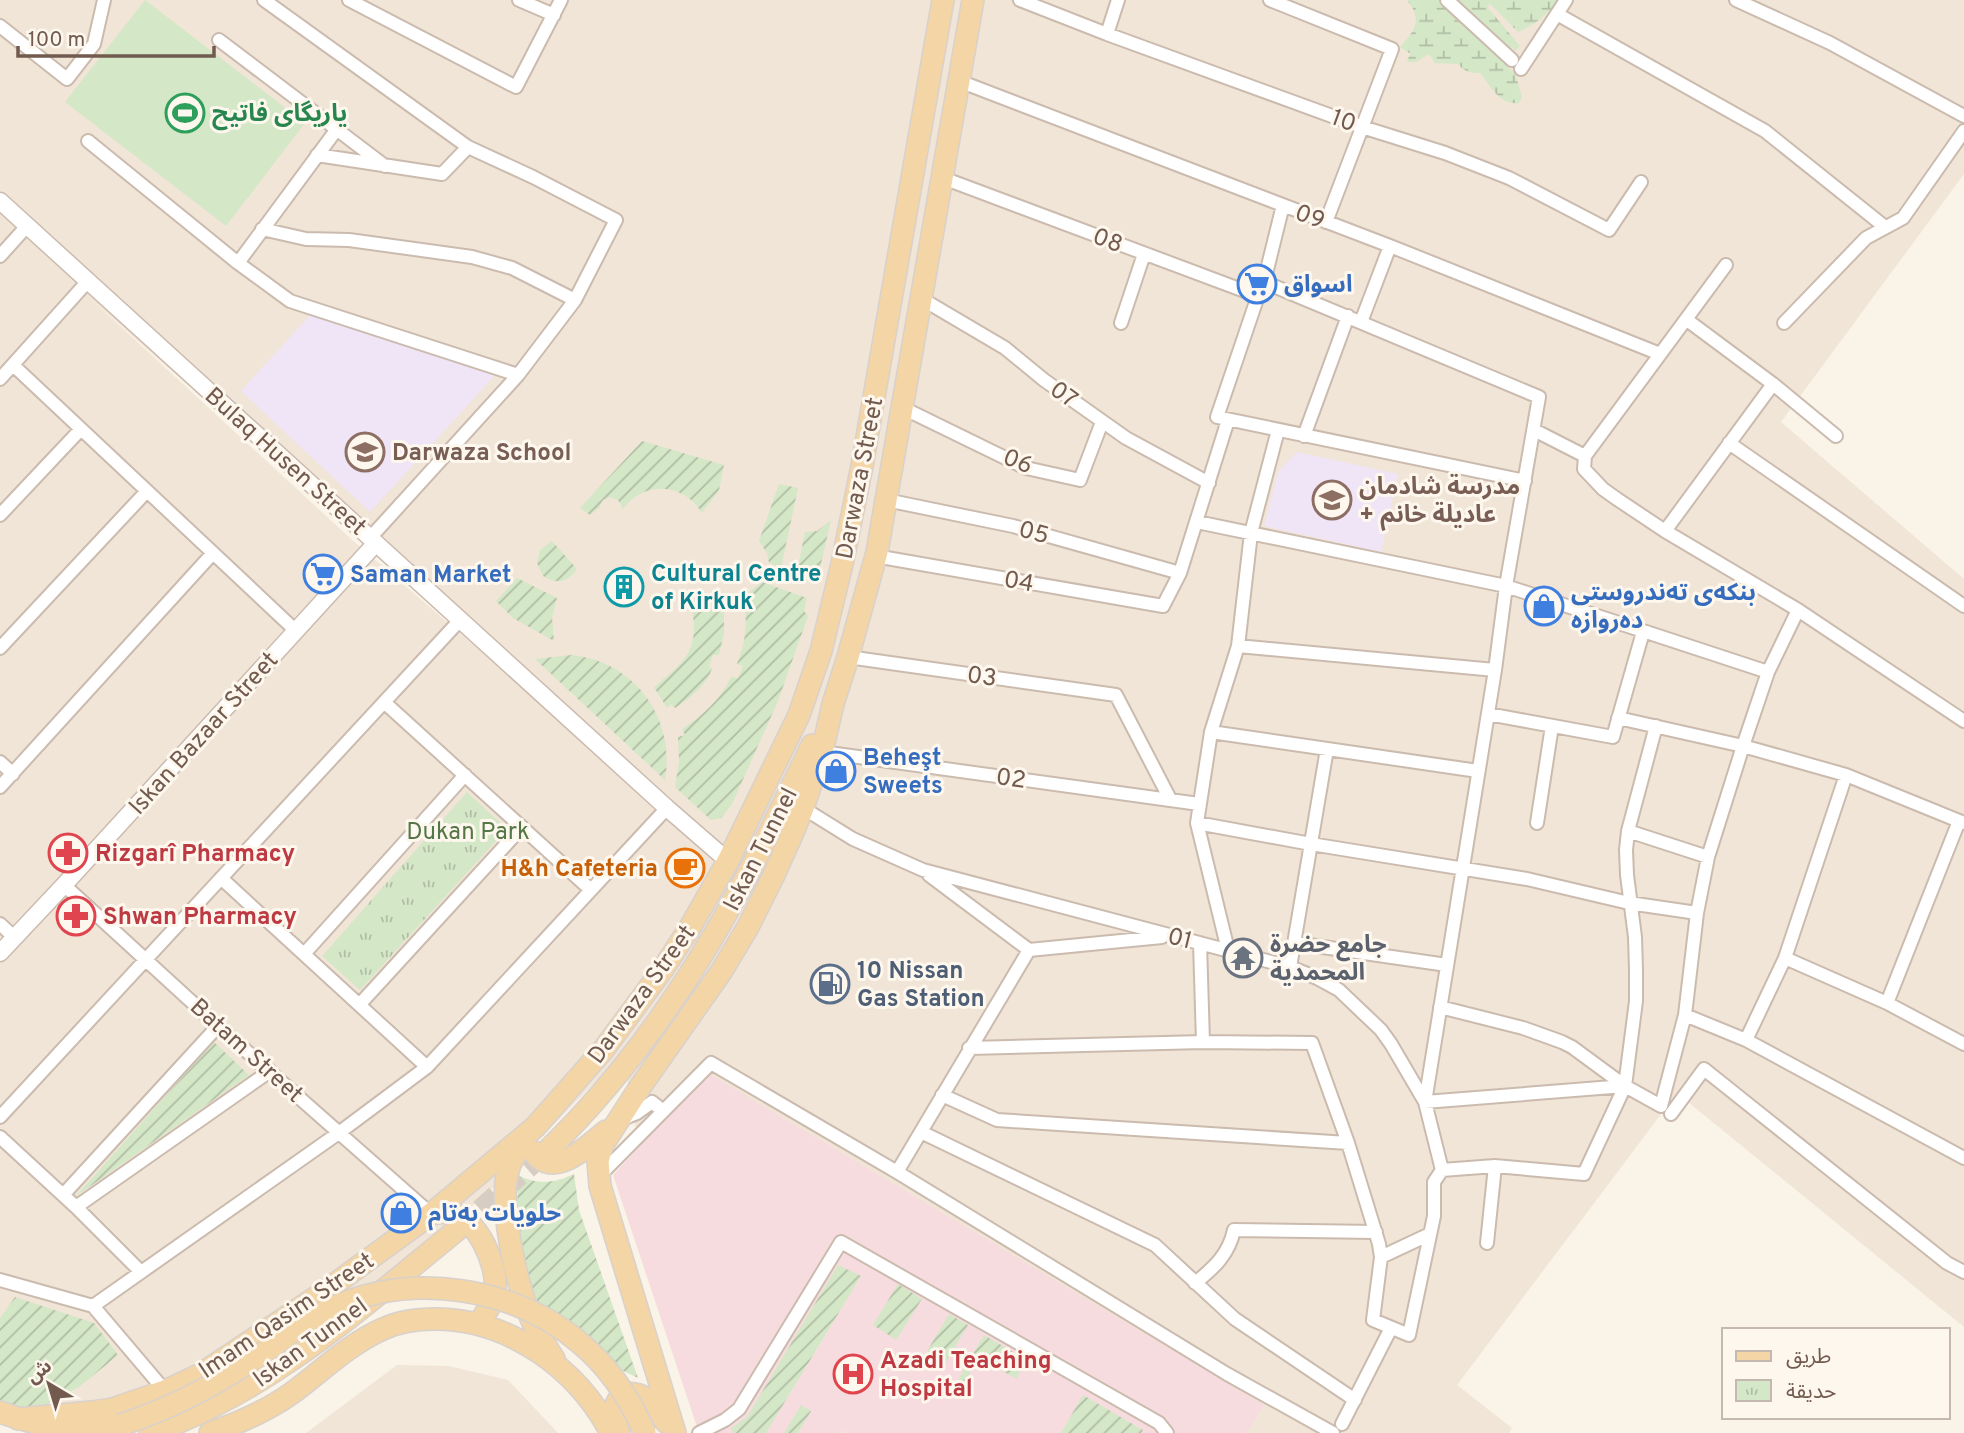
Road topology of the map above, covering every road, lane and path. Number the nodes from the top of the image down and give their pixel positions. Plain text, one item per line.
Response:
1 (104, 0) edge
2 (264, 0) edge
3 (349, 0) edge
4 (519, 0) edge
5 (561, 0) edge
6 (943, 0) edge
7 (973, 0) edge
8 (1020, 0) edge
9 (1118, 0) edge
10 (1270, 0) edge
11 (1447, 0) edge
12 (1566, 0) edge
13 (1736, 0) edge
14 (1557, 14) junction
15 (554, 15) junction
16 (0, 26) edge
17 (1107, 34) junction
18 (219, 40) dead end
19 (934, 52) junction
20 (964, 56) junction
21 (959, 81) junction
22 (1964, 116) edge
23 (1362, 127) junction
24 (337, 129) junction
25 (1964, 131) edge
26 (89, 141) dead end
27 (468, 147) junction
28 (317, 155) junction
29 (385, 166) junction
30 (943, 178) junction
31 (1641, 182) dead end
32 (0, 201) edge
33 (1283, 205) junction
34 (1326, 222) junction
35 (27, 226) junction
36 (1885, 228) junction
37 (262, 229) junction
38 (1390, 246) junction
39 (1144, 254) junction
40 (0, 256) edge
41 (238, 263) junction
42 (1726, 265) dead end
43 (88, 281) junction
44 (1264, 282) junction
45 (1258, 296) junction
46 (922, 299) junction
47 (575, 300) junction
48 (1348, 316) junction
49 (1687, 320) junction
50 (1362, 322) junction
51 (1121, 323) dead end
52 (1784, 323) dead end
53 (1660, 354) junction
54 (13, 365) junction
55 (518, 375) junction
56 (0, 379) edge
57 (1773, 384) junction
58 (903, 408) junction
59 (1228, 420) junction
60 (1102, 422) junction
61 (81, 429) junction
62 (1278, 430) junction
63 (1534, 430) junction
64 (1304, 436) junction
65 (1836, 436) dead end
66 (1729, 443) junction
67 (1585, 456) junction
68 (1525, 481) junction
69 (1209, 483) junction
70 (147, 491) junction
71 (886, 500) junction
72 (0, 515) edge
73 (1196, 522) junction
74 (1665, 531) junction
75 (1251, 533) junction
76 (373, 540) junction
77 (213, 553) junction
78 (875, 556) junction
79 (1180, 573) junction
80 (1506, 586) junction
81 (1964, 606) edge
82 (1798, 610) junction
83 (461, 619) junction
84 (296, 630) junction
85 (1643, 632) junction
86 (1238, 646) junction
87 (0, 648) edge
88 (848, 657) junction
89 (1495, 670) junction
90 (1768, 672) junction
91 (384, 702) junction
92 (833, 704) junction
93 (1488, 714) junction
94 (1618, 718) junction
95 (1964, 721) edge
96 (1552, 726) junction
97 (1656, 726) junction
98 (1211, 732) junction
99 (1742, 746) junction
100 (1327, 749) junction
101 (822, 752) junction
102 (0, 762) edge
103 (1478, 771) junction
104 (13, 774) junction
105 (465, 775) junction
106 (1846, 775) junction
107 (0, 787) edge
108 (1170, 799) junction
109 (1199, 804) junction
110 (667, 808) junction
111 (803, 808) junction
112 (1962, 822) edge
113 (1197, 823) junction
114 (1537, 823) dead end
115 (522, 827) junction
116 (1628, 831) junction
117 (1311, 844) junction
118 (1709, 857) junction
119 (728, 861) junction
120 (1463, 868) junction
121 (923, 870) junction
122 (221, 878) junction
123 (64, 885) junction
124 (591, 890) junction
125 (1629, 903) junction
126 (1697, 913) junction
127 (0, 924) edge
128 (1172, 936) junction
129 (14, 937) junction
130 (1200, 943) junction
131 (1295, 943) junction
132 (1029, 950) junction
133 (1228, 950) junction
134 (0, 953) edge
135 (304, 954) junction
136 (1785, 958) junction
137 (146, 959) junction
138 (1447, 965) junction
139 (1290, 967) junction
140 (1887, 1003) junction
141 (360, 1004) junction
142 (1440, 1007) junction
143 (1685, 1015) junction
144 (218, 1026) junction
145 (1746, 1040) junction
146 (1203, 1042) junction
147 (1964, 1044) edge
148 (969, 1048) junction
149 (427, 1067) junction
150 (270, 1072) junction
151 (1669, 1074) junction
152 (1625, 1086) junction
153 (1689, 1089) junction
154 (942, 1095) junction
155 (645, 1096) junction
156 (1425, 1102) junction
157 (556, 1105) junction
158 (663, 1111) junction
159 (1671, 1114) dead end
160 (0, 1116) edge
161 (620, 1120) junction
162 (535, 1127) junction
163 (340, 1132) junction
164 (921, 1132) junction
165 (0, 1138) edge
166 (1348, 1143) junction
167 (547, 1151) tunnel mouth
168 (1964, 1158) edge
169 (1495, 1166) junction
170 (598, 1169) junction
171 (1442, 1170) junction
172 (897, 1172) junction
173 (63, 1195) junction
174 (76, 1207) junction
175 (431, 1214) junction
176 (457, 1230) tunnel mouth
177 (1376, 1232) junction
178 (1430, 1234) junction
179 (1488, 1244) dead end
180 (1381, 1256) junction
181 (141, 1272) junction
182 (1964, 1272) edge
183 (0, 1280) edge
184 (1195, 1283) junction
185 (93, 1306) junction
186 (479, 1323) junction
187 (1391, 1328) junction
188 (563, 1372) junction
189 (165, 1391) junction
190 (1355, 1400) junction
191 (9, 1415) edge
192 (245, 1427) edge
193 (1338, 1429) edge
194 (1160, 1430) edge
195 (150, 1433) edge
196 (210, 1433) edge
197 (611, 1433) edge
198 (619, 1433) edge
199 (645, 1433) edge
200 (674, 1433) edge
201 (699, 1433) edge

1 - 16 street
2 - 27 street
3 - 15 street
4 - 15 street
5 - 15 street
6 - 19 main road, Darwaza Street
7 - 20 main road, Darwaza Street
8 - 17 street, 10
9 - 17 street
10 - 23 street
11 - 14 street
12 - 14 street
13 - 22 street
14 - 36 street
17 - 23 street, 10
18 - 24 street
19 - 20 main road
19 - 119 main road, Darwaza Street
20 - 21 main road, Darwaza Street
21 - 30 main road, Darwaza Street
21 - 33 street, 09
23 - 31 street, 10
23 - 34 street
24 - 28 street
24 - 29 street
25 - 36 street
26 - 41 street
27 - 29 street
27 - 47 street
28 - 29 street
28 - 37 street
30 - 39 street, 08
30 - 46 main road, Darwaza Street
32 - 35 street, Bulaq Husen Street
33 - 34 street, 09
33 - 44 street
34 - 38 street, 09
35 - 40 street
35 - 43 street, Bulaq Husen Street
36 - 52 street
37 - 41 street
37 - 47 street
38 - 50 street
38 - 53 street, 09
39 - 45 street, 08
39 - 51 street
41 - 55 street
42 - 49 street
43 - 54 street
43 - 76 street, Bulaq Husen Street
44 - 45 street
44 - 48 street
45 - 59 street
46 - 58 main road, Darwaza Street
46 - 60 street, 07
47 - 55 street
48 - 50 street
48 - 64 street
49 - 53 street
49 - 57 street
50 - 63 street
53 - 67 street
54 - 56 street
54 - 61 street
55 - 76 street
57 - 65 street
57 - 66 street
58 - 60 street, 06
58 - 71 main road, Darwaza Street
59 - 62 street
59 - 69 street
60 - 69 street, 07
61 - 70 street
61 - 72 street
62 - 64 street
62 - 75 street
63 - 67 street
63 - 68 street
64 - 68 street
66 - 74 street
66 - 81 street
67 - 74 street
68 - 80 street
69 - 73 street
70 - 77 street
70 - 87 street
71 - 78 main road, Darwaza Street
71 - 79 street, 05
73 - 75 street
73 - 79 street
74 - 82 street
75 - 80 street
75 - 86 street
76 - 83 street, Bulaq Husen Street
76 - 84 street, Iskan Bazaar Street
77 - 84 street
77 - 104 street
78 - 79 street, 04
78 - 88 main road, Darwaza Street
80 - 85 street
80 - 89 street
82 - 90 street
82 - 95 street
83 - 91 street
83 - 110 street, Bulaq Husen Street
84 - 123 street, Iskan Bazaar Street
85 - 90 street
85 - 94 street
86 - 89 street
86 - 98 street
88 - 92 main road, Darwaza Street
88 - 108 street, 03
89 - 93 street
90 - 99 street
91 - 105 street
91 - 122 street
92 - 101 main road
92 - 167 main road, Iskan Tunnel
93 - 96 street
93 - 103 street
94 - 96 street
94 - 97 street
96 - 114 street
97 - 99 street
97 - 116 street
98 - 100 street
98 - 109 street
99 - 106 street
99 - 118 street
100 - 103 street
100 - 117 street
101 - 108 street, 02
101 - 111 main road
102 - 104 street
103 - 120 street
104 - 107 street
105 - 115 street
105 - 135 street
106 - 112 street
106 - 136 street
108 - 109 street, 02
109 - 113 street
110 - 119 street, Bulaq Husen Street
110 - 124 street
111 - 121 street, 01
111 - 155 main road
112 - 140 street
113 - 117 street
113 - 133 street
115 - 124 street
115 - 141 street
116 - 118 street
116 - 125 street
117 - 120 street
117 - 131 street
118 - 126 street
119 - 157 main road, Darwaza Street
120 - 125 street
120 - 138 street
121 - 128 street, 01
121 - 132 street
122 - 135 street
122 - 137 street
123 - 129 street, Iskan Bazaar Street
123 - 137 street, Batam Street
124 - 149 street
125 - 126 street
125 - 152 street
126 - 143 street
127 - 129 street
128 - 130 street, 01
128 - 132 street
129 - 134 street, Iskan Bazaar Street
130 - 133 street, 01
130 - 146 street
131 - 138 street
131 - 139 street
132 - 148 street
133 - 139 street, 01
135 - 141 street
136 - 140 street
136 - 145 street
137 - 144 street, Batam Street
137 - 160 street
138 - 142 street
139 - 156 street, 01
140 - 147 street
141 - 149 street
142 - 152 street
142 - 156 street
143 - 145 street
143 - 151 street
144 - 150 street, Batam Street
144 - 173 street
145 - 168 street
146 - 148 street
146 - 166 street
148 - 154 street
149 - 163 street
150 - 163 street, Batam Street
150 - 174 street
151 - 152 street
151 - 153 street
152 - 156 street
152 - 169 street
153 - 159 street
153 - 182 street
154 - 164 street
154 - 166 street
155 - 158 street
155 - 161 main road
156 - 171 street, 01
157 - 161 main road
157 - 162 main road, Darwaza Street
158 - 170 street
158 - 172 street
161 - 170 main road
162 - 175 main road, Imam Qasim Street
162 - 188 main road
163 - 175 street, Batam Street
163 - 181 street
164 - 172 street
164 - 184 street
165 - 173 street
166 - 177 street
169 - 171 street
169 - 179 street
170 - 200 main road
171 - 178 street, 01
172 - 193 street
173 - 174 street
174 - 181 street
175 - 186 main road
175 - 189 main road, Imam Qasim Street
176 - 195 main road, Iskan Tunnel
177 - 180 street
177 - 184 street
178 - 180 street
178 - 187 street, 01
180 - 187 street
181 - 185 street
183 - 185 street
184 - 190 street
185 - 189 street
186 - 188 main road
186 - 192 main road
187 - 190 street
188 - 197 main road
189 - 191 main road, Imam Qasim Street
190 - 193 street
191 - 199 main road, bridge
192 - 196 main road
194 - 201 street
198 - 200 main road

